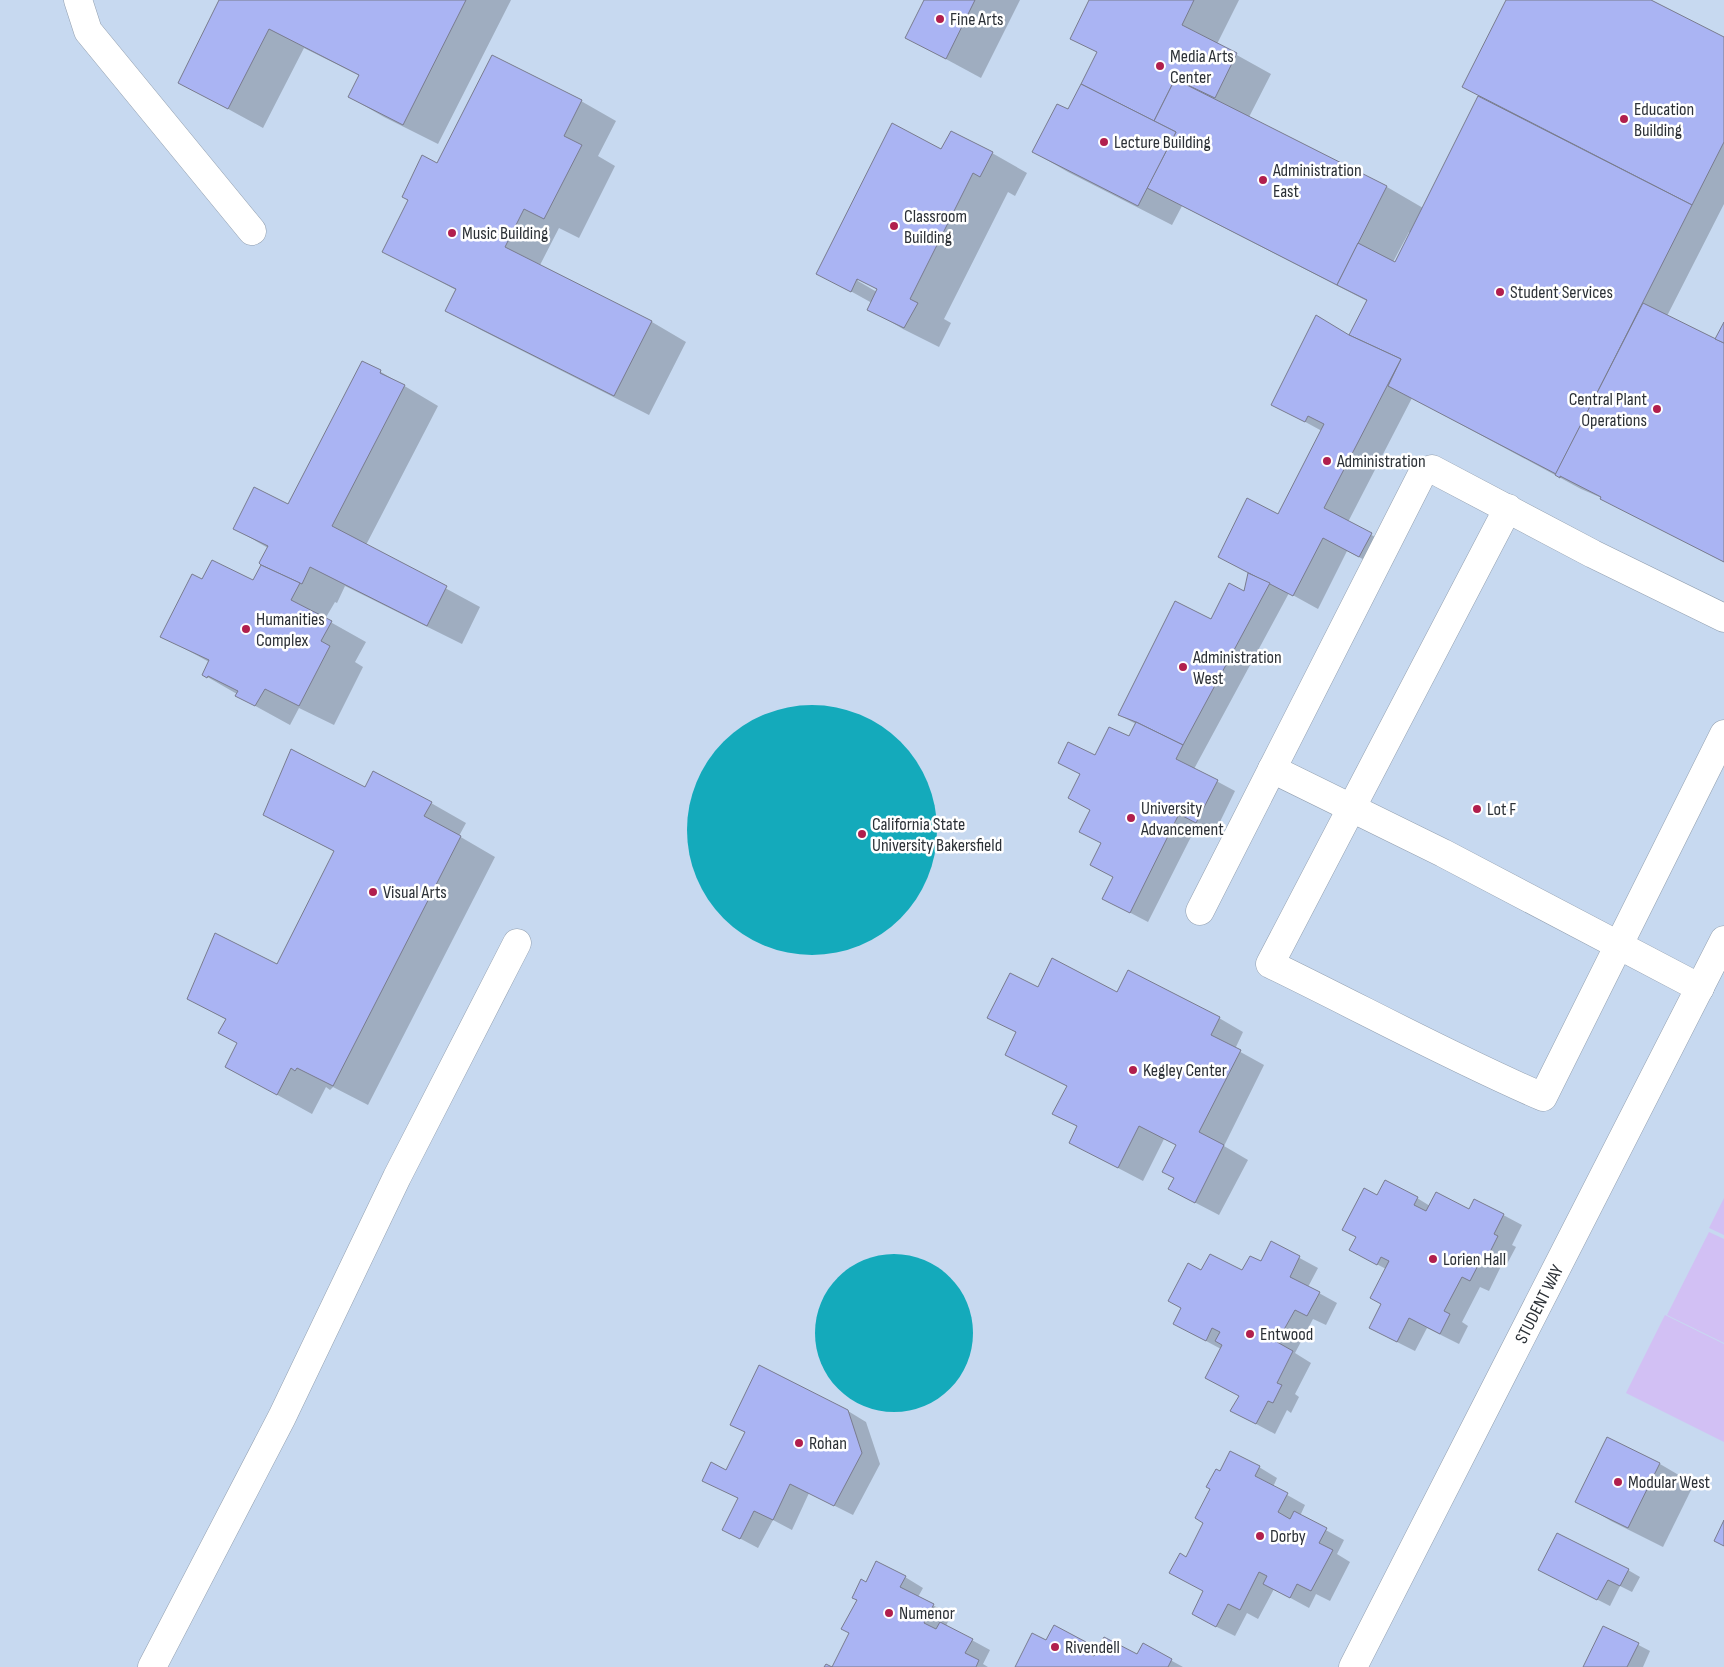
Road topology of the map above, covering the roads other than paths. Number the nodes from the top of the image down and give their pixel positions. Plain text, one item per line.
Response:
1 (78, 0) edge
2 (252, 231) dead end
3 (1508, 508) junction
4 (1724, 618) edge
5 (1724, 734) edge
6 (1272, 769) junction
7 (1352, 808) junction
8 (1200, 911) dead end
9 (1724, 940) edge
10 (517, 943) dead end
11 (1619, 945) junction
12 (1700, 988) junction
13 (152, 1667) edge
14 (1353, 1667) edge

1 - 2 street
3 - 4 street
3 - 6 street
3 - 7 street
5 - 11 street
6 - 7 street
6 - 8 street
7 - 11 street
7 - 11 street
9 - 12 street, STUDENT WAY
10 - 13 street
11 - 12 street
12 - 14 street, STUDENT WAY

